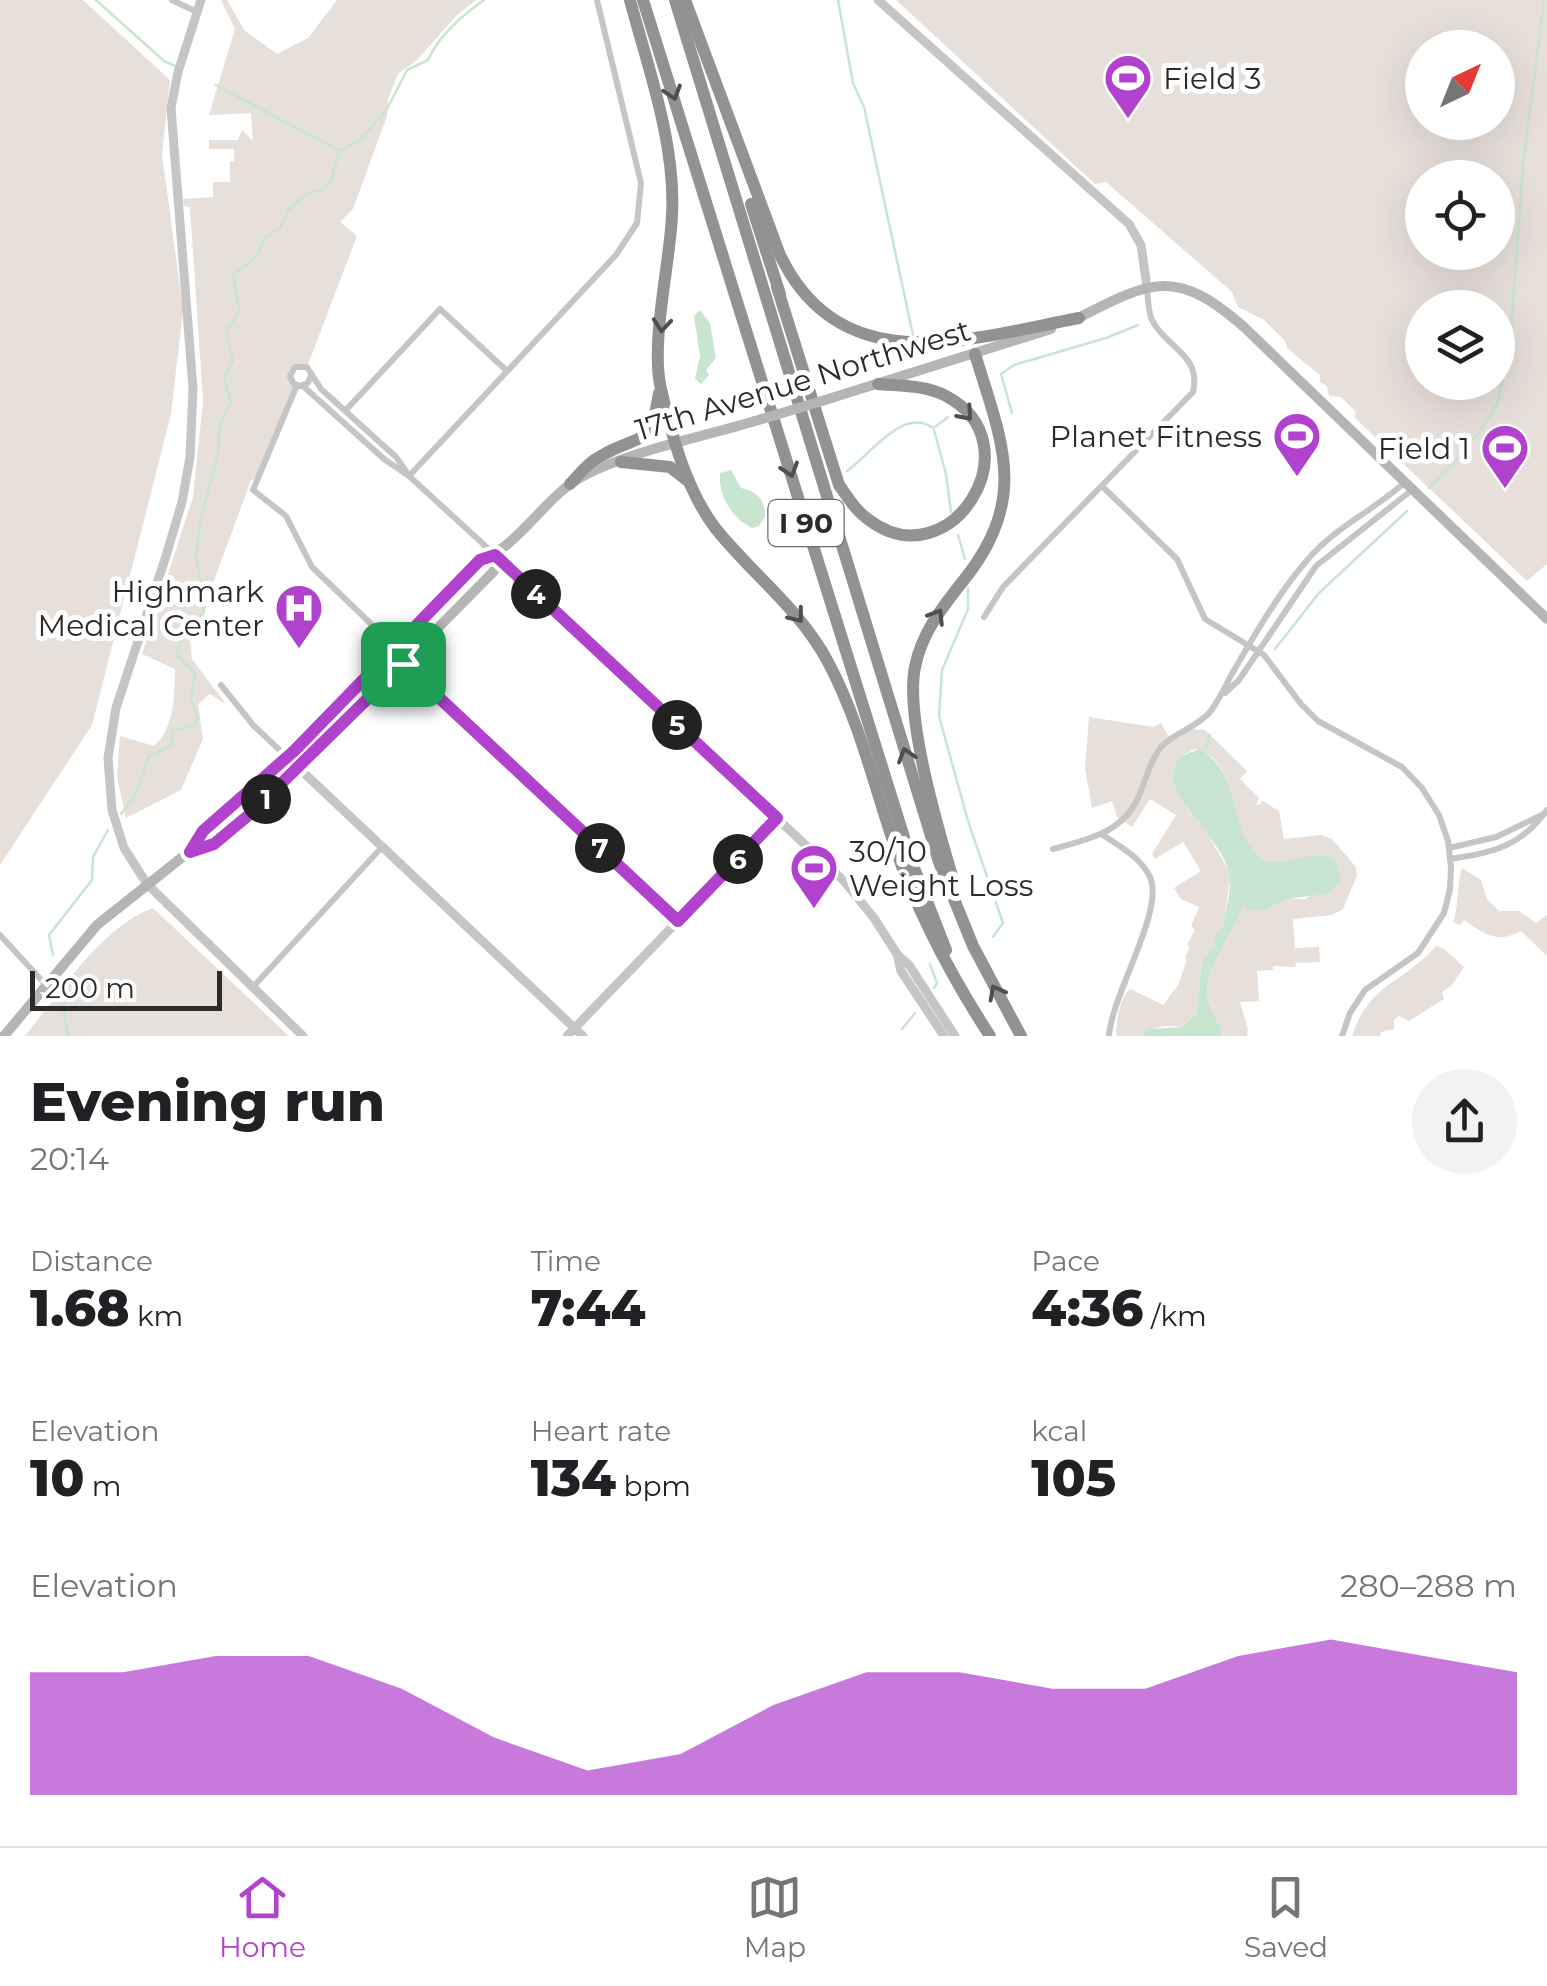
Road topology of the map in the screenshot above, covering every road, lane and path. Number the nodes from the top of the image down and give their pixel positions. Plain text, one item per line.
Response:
1 (172, 0) edge
2 (202, 0) edge
3 (597, 0) edge
4 (630, 0) edge
5 (643, 0) edge
6 (675, 0) edge
7 (684, 0) edge
8 (878, 0) edge
9 (198, 12) junction
10 (702, 50) junction
11 (1147, 287) junction
12 (1078, 318) junction
13 (974, 354) junction
14 (507, 371) junction
15 (311, 375) junction
16 (878, 384) junction
17 (300, 385) junction
18 (660, 386) junction
19 (346, 410) junction
20 (678, 444) junction
21 (621, 462) junction
22 (409, 476) junction
23 (570, 484) junction
24 (691, 486) junction
25 (1103, 486) junction
26 (1408, 487) junction
27 (495, 555) junction
28 (984, 617) dead end
29 (1547, 619) edge
30 (1250, 644) junction
31 (396, 648) junction
32 (1259, 650) junction
33 (403, 664) junction
34 (221, 685) dead end
35 (1220, 697) junction
36 (287, 757) junction
37 (300, 769) junction
38 (1545, 812) edge
39 (777, 818) junction
40 (1102, 834) junction
41 (382, 847) junction
42 (1449, 848) junction
43 (1053, 849) dead end
44 (190, 852) junction
45 (1450, 859) junction
46 (146, 884) junction
47 (678, 921) junction
48 (0, 934) edge
49 (973, 946) junction
50 (897, 954) junction
51 (46, 984) junction
52 (252, 988) junction
53 (571, 1032) edge
54 (4, 1036) edge
55 (303, 1036) edge
56 (583, 1036) edge
57 (944, 1036) edge
58 (956, 1036) edge
59 (991, 1036) edge
60 (1021, 1036) edge
61 (1108, 1036) edge
62 (1342, 1036) edge

1 - 9 street
2 - 9 street
3 - 14 street
4 -> 18 highway
5 -> 59 highway, I 90
49 -> 6 highway, I 90
7 - 10 highway
8 - 11 street
9 - 46 street
10 - 12 highway
16 -> 10 highway
11 - 12 main road, 17th Avenue Northwest
11 - 25 street
11 - 26 main road
12 - 13 main road, 17th Avenue Northwest
13 - 16 main road, 17th Avenue Northwest
49 -> 13 highway
14 - 19 street
14 - 22 street
15 - 17 street
15 - 17 street
15 - 19 street
16 - 20 main road, 17th Avenue Northwest, bridge
17 - 22 street
17 - 31 street
18 - 20 highway
18 - 23 highway
19 - 22 street
20 - 21 main road, 17th Avenue Northwest
20 - 24 highway
21 - 23 main road, 17th Avenue Northwest
21 - 24 highway
22 - 27 street
23 - 27 main road, 17th Avenue Northwest
24 -> 59 highway
25 - 28 street
25 - 30 street
26 - 29 main road
26 - 30 street
26 - 32 street
27 - 31 main road, 17th Avenue Northwest
27 - 33 main road, 17th Avenue Northwest
27 - 39 street
30 - 32 street
30 - 35 street
31 - 36 main road, 17th Avenue Northwest
32 - 35 street
32 - 42 street
33 - 37 main road, 17th Avenue Northwest
33 - 47 street
34 - 36 street
35 - 40 street
36 - 37 street
36 - 44 main road, 17th Avenue Northwest
37 - 41 street
37 - 44 main road, 17th Avenue Northwest
38 - 42 street
38 - 45 street
39 - 47 street
39 - 50 street
40 - 43 street
40 - 61 street
41 - 52 street
41 - 53 street
42 - 45 street
44 - 46 main road, 17th Avenue Northwest
45 - 62 street
46 - 51 main road, 17th Avenue Northwest
46 - 52 street
47 - 53 street
48 - 51 street
60 -> 49 highway, I 90
50 - 57 street
50 - 58 street
51 - 54 main road, 17th Avenue Northwest
52 - 55 street
53 - 56 street

